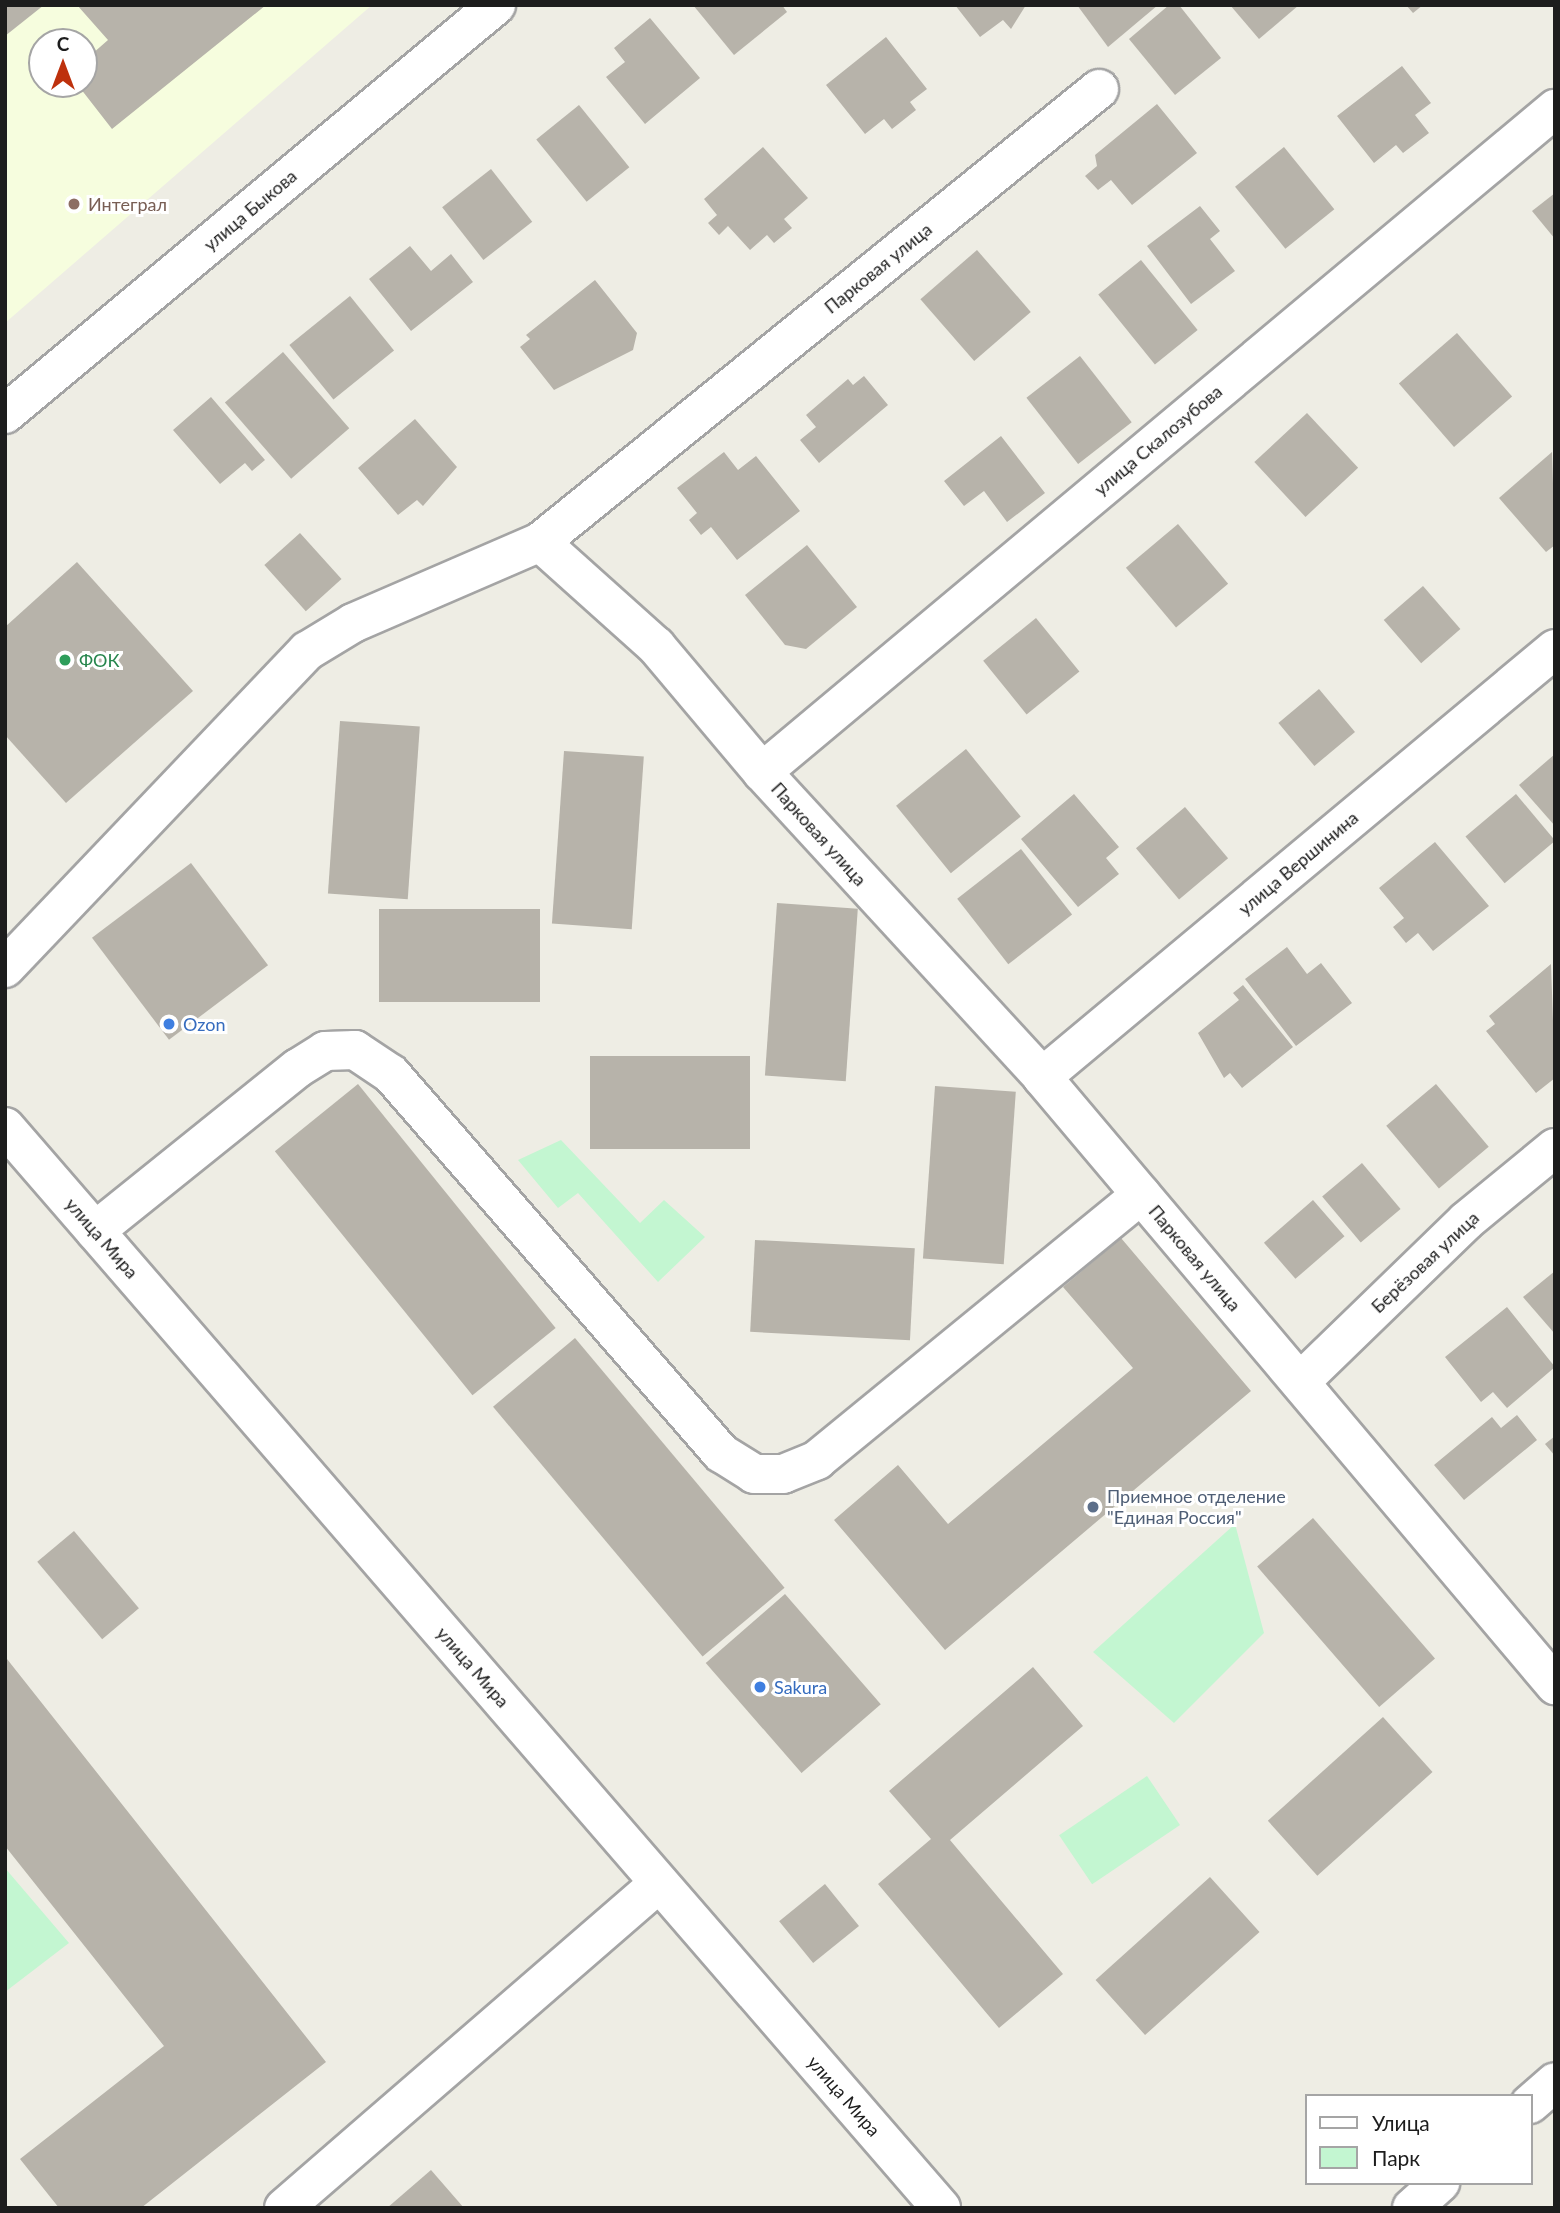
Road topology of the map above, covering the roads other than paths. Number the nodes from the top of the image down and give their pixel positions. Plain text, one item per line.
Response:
1 (496, 5) edge
2 (1099, 89) dead end
3 (1555, 109) edge
4 (5, 414) edge
5 (540, 542) junction
6 (1555, 649) edge
7 (762, 772) junction
8 (5, 968) edge
9 (1042, 1077) junction
10 (5, 1127) edge
11 (1555, 1148) edge
12 (1141, 1195) junction
13 (96, 1231) junction
14 (1300, 1382) junction
15 (1555, 1685) edge
16 (659, 1883) junction
17 (1555, 2082) edge
18 (1532, 2102) edge
19 (1438, 2185) edge
20 (284, 2208) edge
21 (941, 2208) edge
22 (1412, 2208) edge

1 - 4 street, улица Быкова
2 - 5 street, Парковая улица
3 - 7 street, улица Скалозубова
5 - 7 street, Парковая улица
5 - 8 street
6 - 9 street, улица Вершинина
7 - 9 street, Парковая улица
9 - 12 street, Парковая улица
10 - 13 street, улица Мира
11 - 14 street, Берёзовая улица
12 - 13 street
12 - 14 street, Парковая улица
13 - 16 street, улица Мира
14 - 15 street, Парковая улица
16 - 20 street
16 - 21 street, улица Мира
17 - 18 street
19 - 22 street

